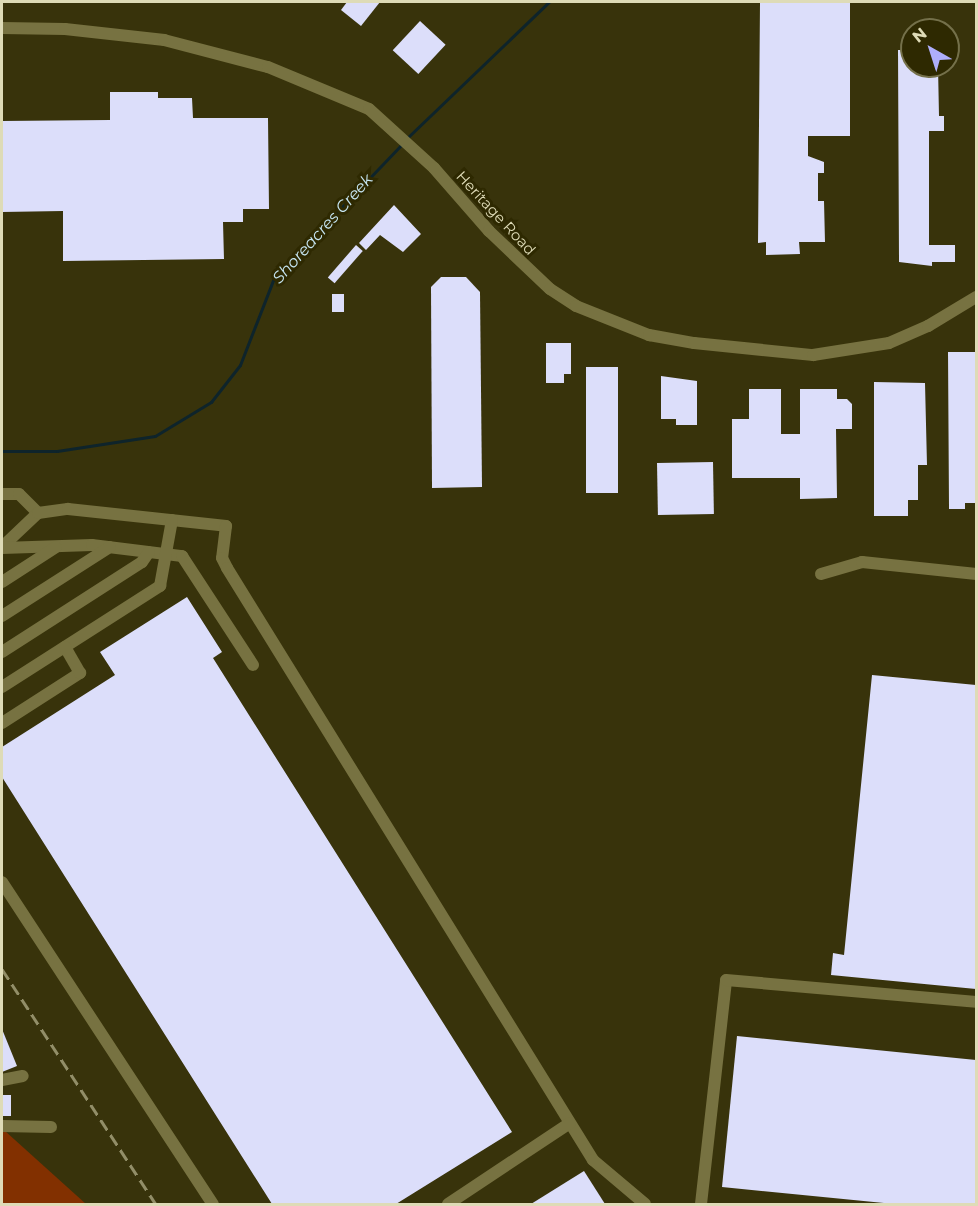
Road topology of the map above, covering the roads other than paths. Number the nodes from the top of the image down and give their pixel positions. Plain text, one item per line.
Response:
1 (2, 28) edge
2 (976, 297) edge
3 (2, 494) edge
4 (38, 513) junction
5 (172, 520) junction
6 (57, 546) junction
7 (110, 547) junction
8 (2, 548) edge
9 (149, 552) junction
10 (168, 554) junction
11 (821, 574) dead end
12 (976, 574) edge
13 (2, 582) edge
14 (2, 616) edge
15 (65, 647) junction
16 (2, 652) edge
17 (253, 665) dead end
18 (2, 687) edge
19 (2, 723) edge
20 (2, 882) edge
21 (976, 1002) edge
22 (23, 1076) dead end
23 (2, 1080) edge
24 (570, 1123) junction
25 (2, 1126) edge
26 (51, 1127) dead end
27 (213, 1204) edge
28 (448, 1204) edge
29 (645, 1204) edge
30 (701, 1204) edge

1 - 2 street, Heritage Road
3 - 4 street
4 - 5 street
4 - 8 street
5 - 10 street
5 - 24 street
6 - 7 street
6 - 8 street
6 - 13 street
7 - 9 street
7 - 14 street
9 - 10 street
9 - 16 street
10 - 15 street
10 - 17 street
11 - 12 street
15 - 18 street
15 - 19 street
20 - 27 street
21 - 30 street
22 - 23 street
24 - 28 street
24 - 29 street
25 - 26 street

